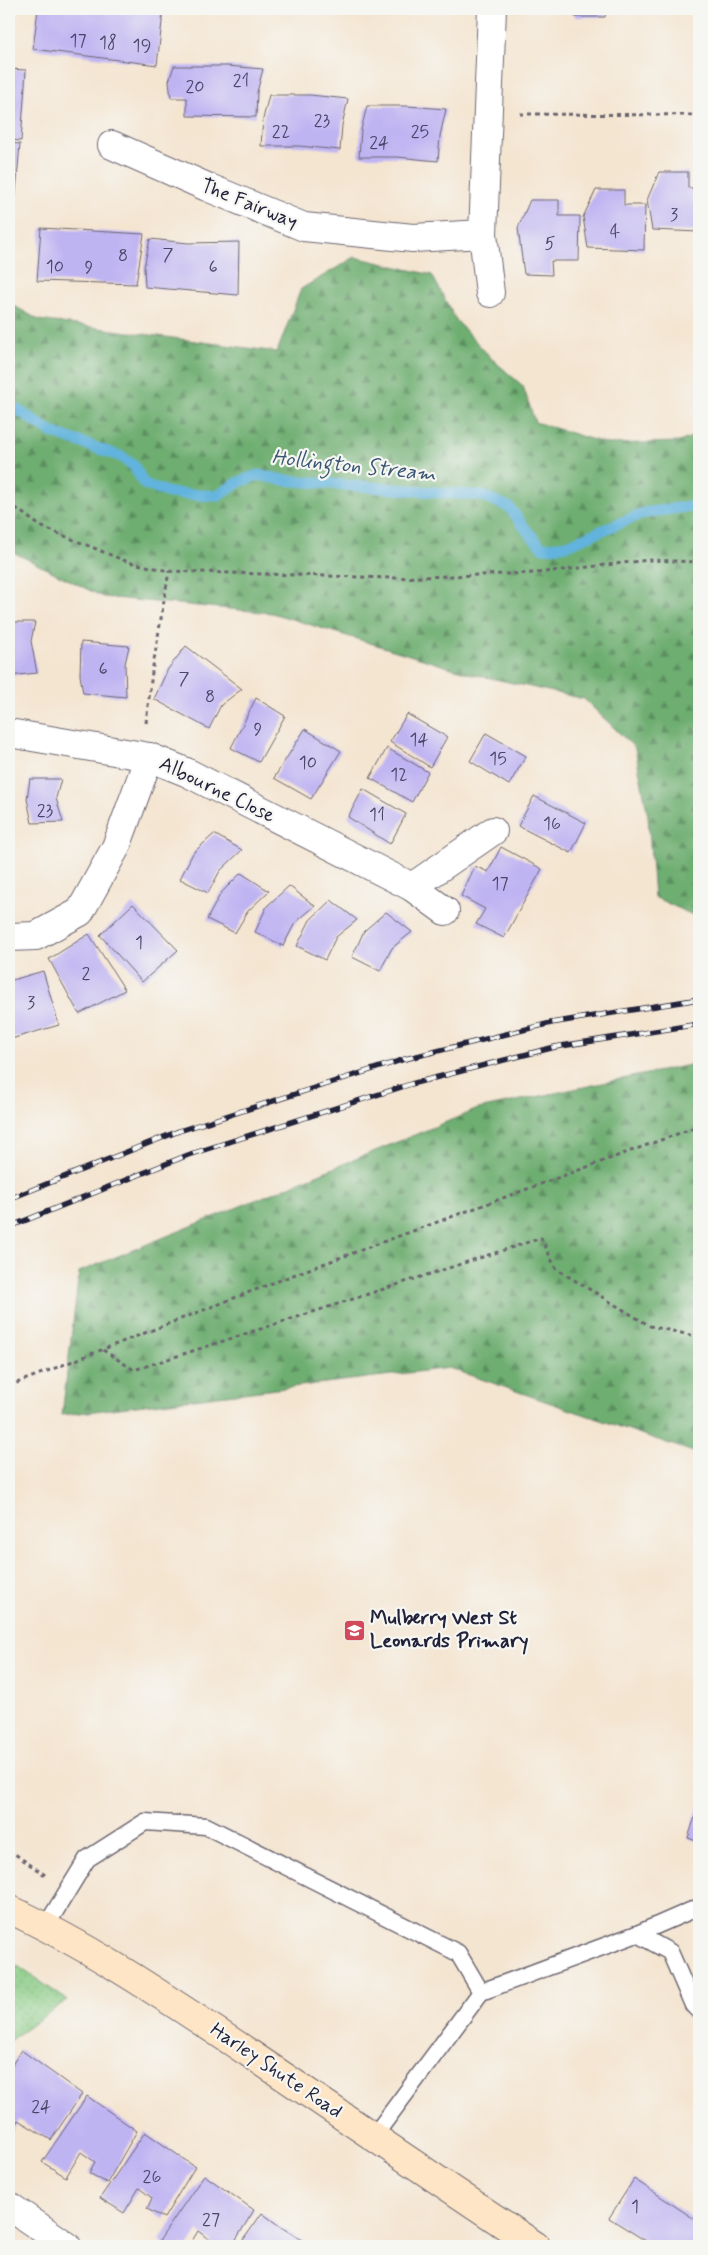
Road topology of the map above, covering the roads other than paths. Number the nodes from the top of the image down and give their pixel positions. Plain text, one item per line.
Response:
1 (492, 9) edge
2 (112, 145) dead end
3 (483, 234) junction
4 (490, 293) dead end
5 (9, 733) edge
6 (145, 756) junction
7 (493, 831) dead end
8 (412, 887) junction
9 (445, 911) dead end
10 (9, 937) edge
11 (699, 1907) edge
12 (9, 1910) edge
13 (46, 1926) junction
14 (637, 1934) junction
15 (481, 1992) junction
16 (699, 2011) edge
17 (374, 2136) junction
18 (11, 2214) edge
19 (67, 2246) edge
20 (536, 2246) edge

1 - 3 street
2 - 3 street, The Fairway
3 - 4 street
5 - 6 street, Albourne Close
6 - 8 street, Albourne Close
6 - 10 street
7 - 8 street
8 - 9 street, Albourne Close
11 - 14 lane
12 - 13 main road, Harley Shute Road
13 - 15 lane
13 - 17 main road, Harley Shute Road
14 - 15 lane
14 - 16 lane
15 - 17 lane
17 - 20 main road, Harley Shute Road
18 - 19 street

